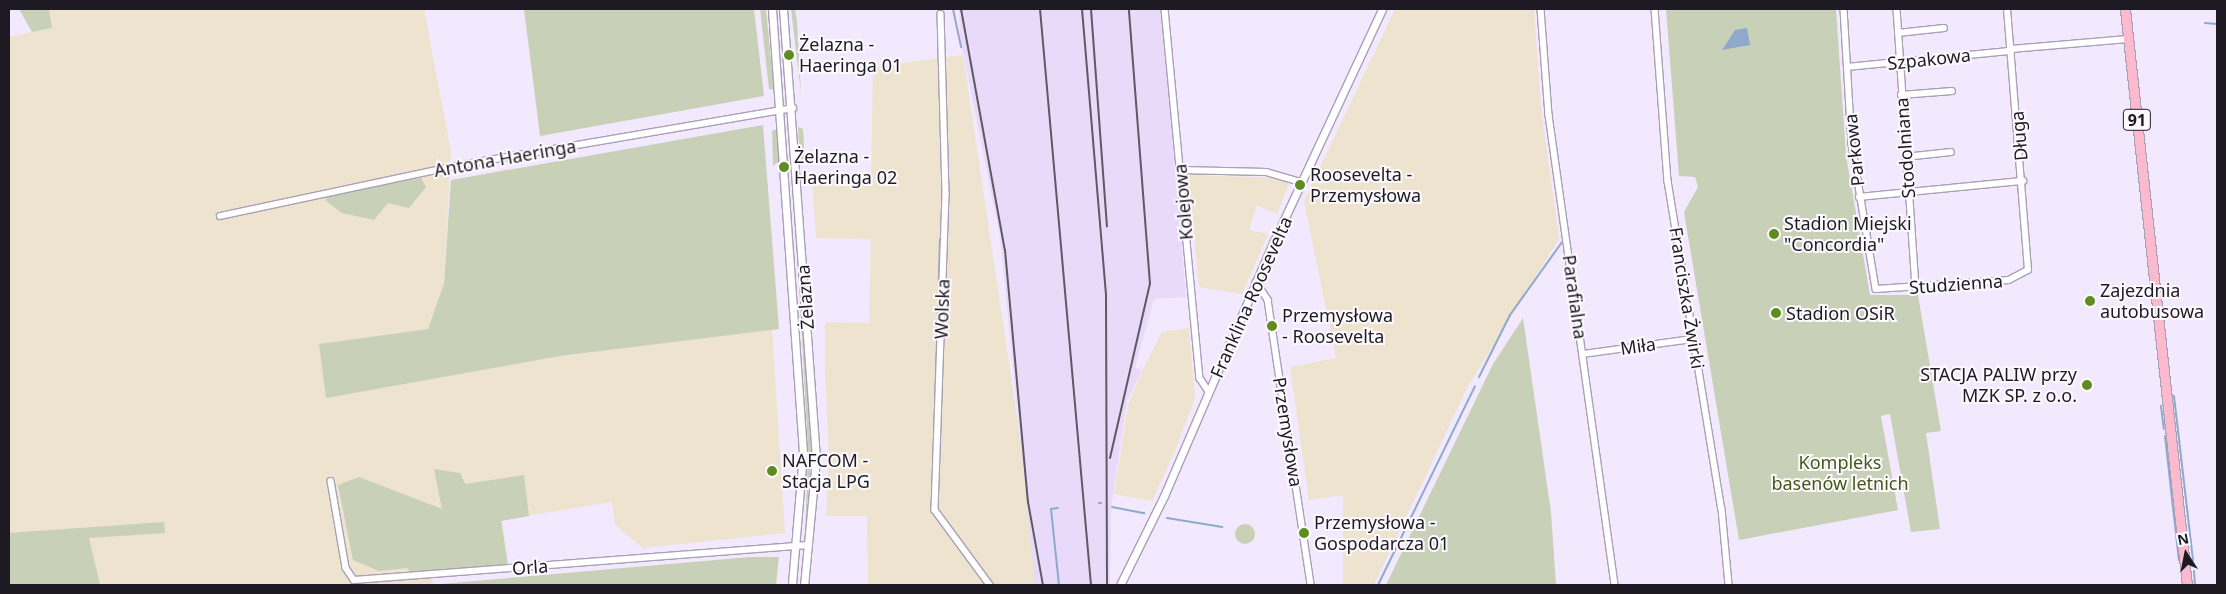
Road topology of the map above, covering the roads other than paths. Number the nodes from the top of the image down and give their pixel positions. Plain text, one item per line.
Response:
1 (772, 9) edge
2 (783, 9) edge
3 (1165, 9) edge
4 (1382, 9) edge
5 (1541, 9) edge
6 (1655, 9) edge
7 (1844, 9) edge
8 (1897, 9) edge
9 (2007, 9) edge
10 (2125, 9) edge
11 (941, 14) dead end
12 (1944, 28) dead end
13 (1898, 33) junction
14 (2128, 39) junction
15 (2011, 50) junction
16 (1900, 62) junction
17 (1847, 67) junction
18 (1952, 92) dead end
19 (1901, 95) junction
20 (793, 108) junction
21 (780, 109) junction
22 (1951, 152) dead end
23 (1905, 156) junction
24 (1180, 170) junction
25 (2023, 181) junction
26 (1301, 182) junction
27 (1907, 192) junction
28 (1859, 197) junction
29 (220, 216) dead end
30 (2030, 264) joint
31 (1256, 282) junction
32 (1916, 288) junction
33 (1876, 289) joint
34 (1693, 339) junction
35 (1583, 354) junction
36 (1209, 392) junction
37 (331, 481) dead end
38 (796, 545) junction
39 (808, 545) junction
40 (792, 585) edge
41 (804, 585) edge
42 (990, 585) edge
43 (1120, 585) edge
44 (1311, 585) edge
45 (1615, 585) edge
46 (1729, 585) edge
47 (2187, 585) edge

1 - 21 street, Żelazna
2 - 20 street, Żelazna
3 - 24 street, Kolejowa
4 - 26 street, Franklina Roosevelta
5 - 35 street, Parafialna
6 - 34 street, Franciszka Żwirki
7 - 17 street, Parkowa
8 - 13 street, Stodolniana
9 - 15 street, Długa
10 - 14 main road, 91
11 - 42 street, Wolska
12 - 13 street
13 - 16 street, Stodolniana
14 - 15 street, Szpakowa
14 - 47 main road, 91
15 - 16 street, Szpakowa
15 - 25 street, Długa
16 - 17 street, Szpakowa
16 - 19 street, Stodolniana
17 - 28 street, Parkowa
18 - 19 street
19 - 23 street, Stodolniana
20 - 21 street, Antona Haeringa
20 - 39 street, Żelazna
21 - 29 street, Antona Haeringa
21 - 38 street, Żelazna
22 - 23 street
23 - 27 street, Stodolniana
24 - 26 street
24 - 36 street, Kolejowa
25 - 27 street
25 - 30 street, Długa
26 - 31 street, Franklina Roosevelta
27 - 28 street
27 - 32 street, Stodolniana
28 - 33 street, Parkowa
30 - 32 street, Studzienna
31 - 36 street, Franklina Roosevelta
31 - 44 street, Przemysłowa
32 - 33 street, Studzienna
34 - 35 street, Miła
34 - 46 street, Franciszka Żwirki
35 - 45 street, Parafialna
36 - 43 street, Franklina Roosevelta
37 - 38 street, Orla
38 - 39 street, Orla
38 - 40 street, Żelazna
39 - 41 street, Żelazna

